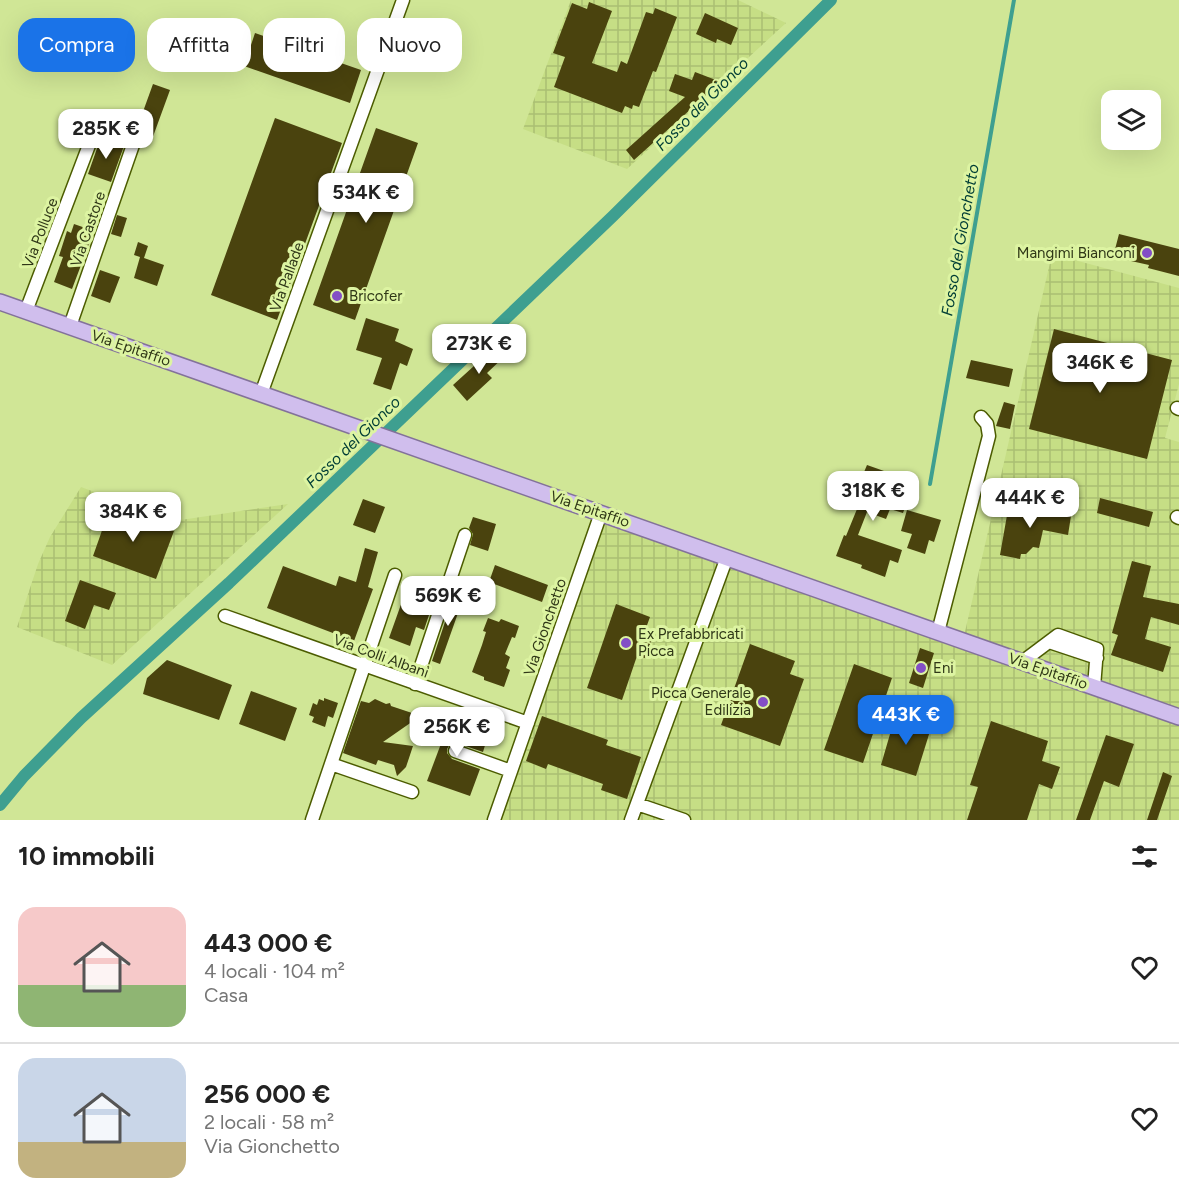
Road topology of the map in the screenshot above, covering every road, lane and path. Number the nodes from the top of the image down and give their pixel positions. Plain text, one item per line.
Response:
1 (403, 0) edge
2 (94, 132) dead end
3 (134, 142) dead end
4 (0, 302) edge
5 (26, 311) junction
6 (70, 326) junction
7 (261, 394) junction
8 (981, 417) dead end
9 (601, 513) junction
10 (465, 535) dead end
11 (727, 557) junction
12 (395, 575) dead end
13 (225, 616) dead end
14 (938, 632) junction
15 (1022, 662) junction
16 (364, 665) junction
17 (415, 684) junction
18 (1094, 687) junction
19 (1179, 717) edge
20 (528, 723) junction
21 (455, 752) dead end
22 (331, 764) junction
23 (511, 771) junction
24 (412, 792) dead end
25 (637, 804) junction
26 (312, 820) edge
27 (494, 820) edge
28 (631, 820) edge
29 (684, 820) edge

1 - 7 street, Via Pallade
2 - 5 street, Via Polluce
3 - 6 street, Via Castore
4 - 5 main road, Via Epitaffio
5 - 6 main road, Via Epitaffio
6 - 7 main road, Via Epitaffio
7 - 9 main road, Via Epitaffio
8 - 14 street
9 - 11 main road, Via Epitaffio
9 - 20 street, Via Gionchetto
10 - 17 street
11 - 14 main road, Via Epitaffio
11 - 25 street
12 - 16 street
13 - 16 street, Via Colli Albani
14 - 15 main road, Via Epitaffio
15 - 18 main road, Via Epitaffio
15 - 18 street
16 - 17 street, Via Colli Albani
16 - 22 street
17 - 20 street, Via Colli Albani
18 - 19 main road, Via Epitaffio
20 - 23 street, Via Gionchetto
21 - 23 street
22 - 24 street
22 - 26 street
23 - 27 street, Via Gionchetto
25 - 28 street
25 - 29 street

